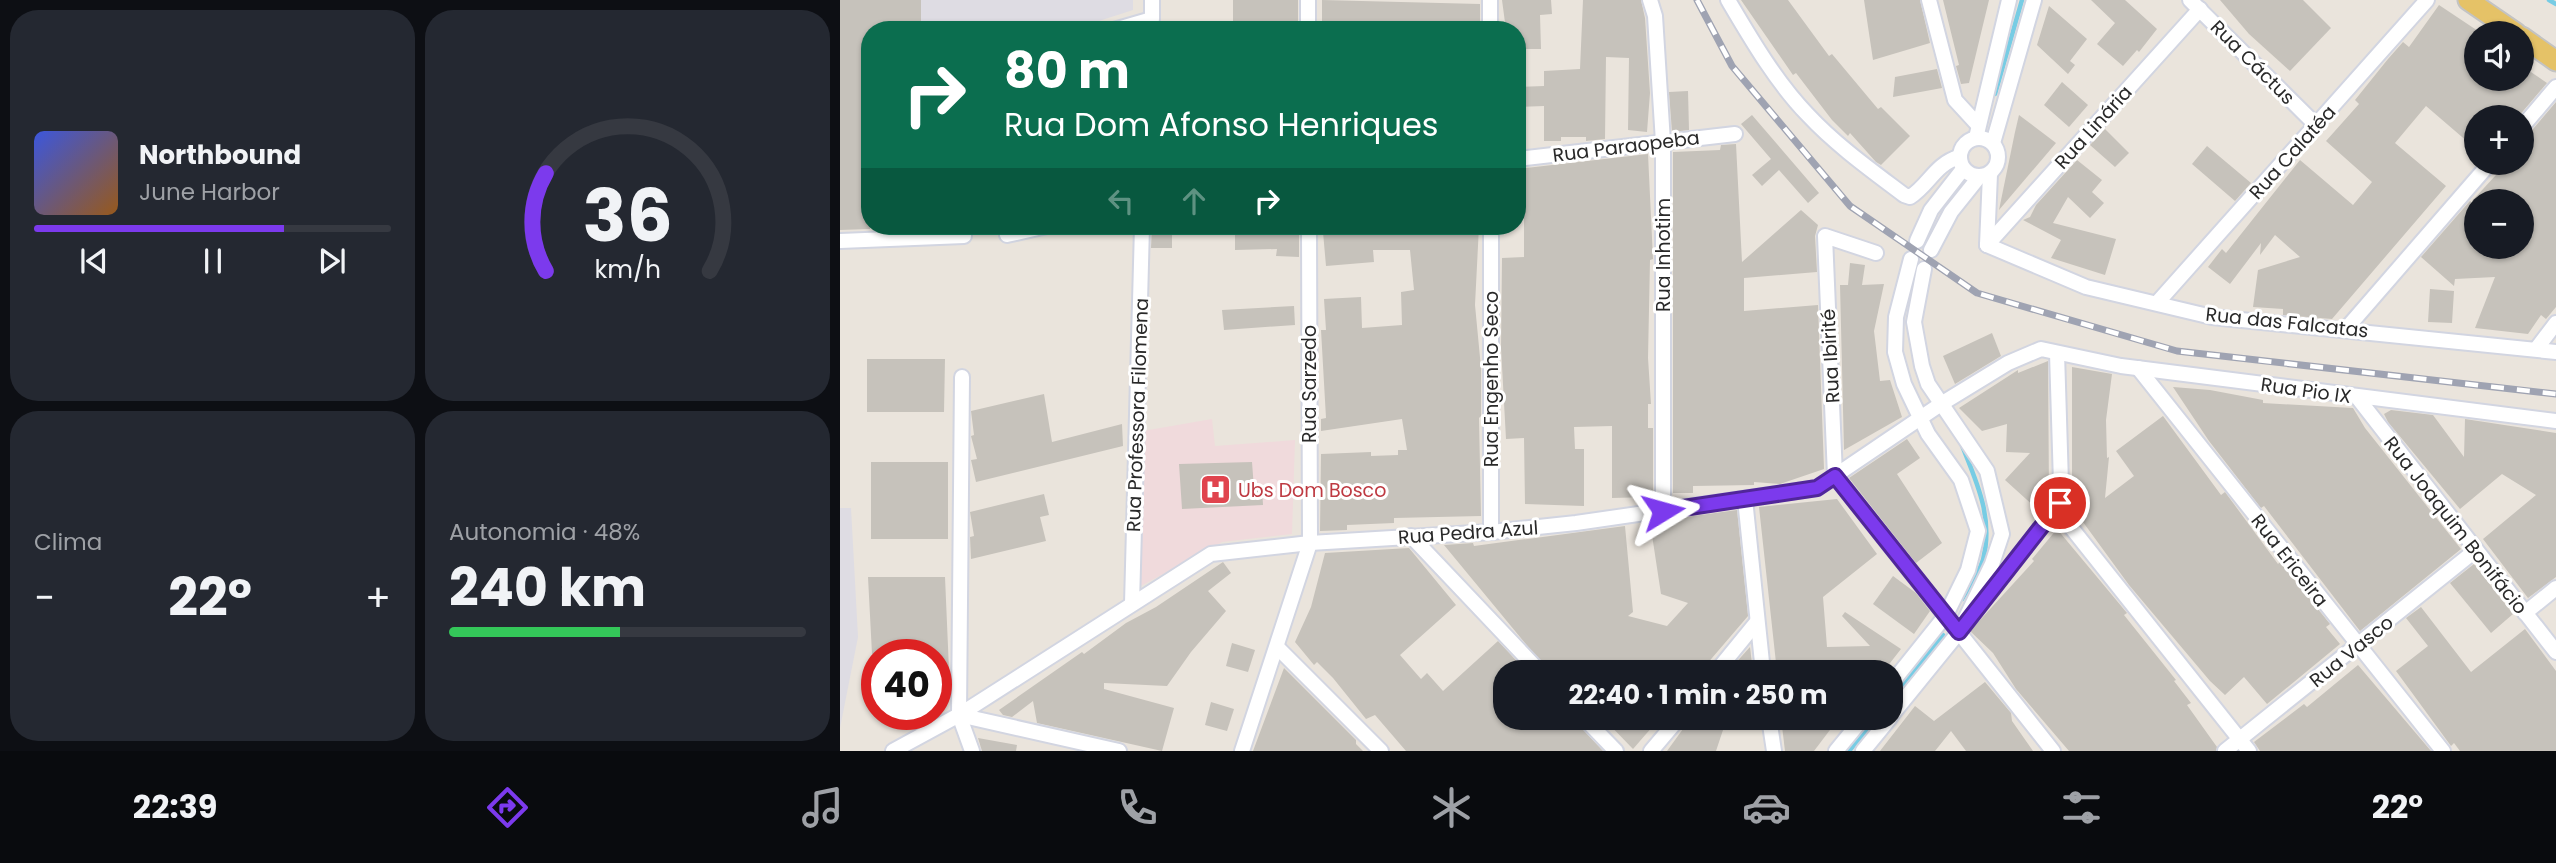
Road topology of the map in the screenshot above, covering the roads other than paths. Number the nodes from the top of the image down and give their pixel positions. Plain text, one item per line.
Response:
1 (1152, 0) edge
2 (1308, 0) edge
3 (1490, 0) edge
4 (1650, 0) edge
5 (1728, 0) edge
6 (1929, 0) edge
7 (2009, 0) edge
8 (2034, 0) edge
9 (2427, 0) edge
10 (2468, 0) edge
11 (2195, 4) edge
12 (1145, 21) edge
13 (1308, 21) edge
14 (1490, 21) edge
15 (2499, 21) edge
16 (2534, 45) edge
17 (2556, 61) edge
18 (2556, 87) edge
19 (2534, 113) edge
20 (2316, 125) junction
21 (1977, 132) junction
22 (1735, 134) dead end
23 (1663, 142) junction
24 (1993, 143) junction
25 (1526, 158) edge
26 (1961, 163) junction
27 (1984, 175) junction
28 (2480, 175) edge
29 (914, 235) edge
30 (1142, 235) edge
31 (1309, 235) edge
32 (1491, 235) edge
33 (840, 241) edge
34 (1917, 241) dead end
35 (1987, 244) junction
36 (1931, 250) dead end
37 (1876, 253) dead end
38 (1911, 259) dead end
39 (1924, 269) dead end
40 (2157, 303) junction
41 (2556, 323) edge
42 (2346, 329) junction
43 (2537, 348) junction
44 (2556, 352) edge
45 (2057, 353) junction
46 (2138, 368) junction
47 (962, 377) dead end
48 (2357, 397) junction
49 (1941, 404) junction
50 (1920, 418) junction
51 (2556, 421) edge
52 (1835, 476) junction
53 (1745, 499) junction
54 (2060, 503) junction
55 (1663, 511) junction
56 (1491, 532) junction
57 (2002, 534) junction
58 (1411, 536) junction
59 (1310, 542) junction
60 (2029, 542) junction
61 (2476, 550) junction
62 (2556, 589) edge
63 (1132, 604) junction
64 (2525, 613) junction
65 (1946, 615) junction
66 (1756, 624) junction
67 (1959, 632) junction
68 (2358, 646) junction
69 (1278, 647) junction
70 (2556, 652) edge
71 (1529, 660) edge
72 (1726, 660) edge
73 (1761, 660) edge
74 (1903, 669) edge
75 (1903, 701) edge
76 (959, 715) junction
77 (1596, 730) edge
78 (1668, 730) edge
79 (1771, 730) edge
80 (1853, 730) edge
81 (1880, 730) edge
82 (2245, 745) edge
83 (893, 751) edge
84 (972, 751) edge
85 (1119, 751) edge
86 (1242, 751) edge
87 (1381, 751) edge
88 (1616, 751) edge
89 (1651, 751) edge
90 (1774, 751) edge
91 (1836, 751) edge
92 (1863, 751) edge
93 (2053, 751) edge
94 (2225, 751) edge
95 (2443, 751) edge

1 - 12 street
2 - 13 street
3 - 14 street
4 - 23 street, Rua Inhotim
5 - 26 street
6 - 21 street
7 - 21 street
8 - 24 street
9 - 20 street, Rua Calatéa
10 - 15 main road
11 - 20 street, Rua Cáctus
11 - 35 street, Rua Linária
16 - 17 main road
18 - 19 street
20 - 40 street, Rua Calatéa
21 - 24 street
21 - 26 street
22 - 23 street, Rua Paraopeba
23 - 25 street, Rua Paraopeba
23 - 55 street, Rua Inhotim
24 - 27 street
26 - 27 street
26 - 34 street
27 - 35 street
27 - 36 street
28 - 42 street
29 - 33 street
30 - 63 street, Rua Professora Filomena
31 - 59 street, Rua Sarzedo
32 - 56 street, Rua Engenho Seco
35 - 40 street, Rua das Falcatas
37 - 52 street, Rua Ibirité
38 - 50 street
39 - 49 street
40 - 42 street, Rua das Falcatas
41 - 43 street
42 - 43 street, Rua das Falcatas
43 - 44 street, Rua das Falcatas
45 - 46 street, Rua Pio IX
45 - 49 street, Rua Pedra Azul
45 - 54 street
46 - 48 street, Rua Pio IX
46 - 68 street, Rua Ericeira
47 - 76 street
48 - 51 street, Rua Pio IX
48 - 61 street, Rua Joaquim Bonifácio
49 - 50 street, Rua Pedra Azul
49 - 57 street
50 - 52 street, Rua Pedra Azul
50 - 65 street
52 - 53 street, Rua Pedra Azul
52 - 65 street
53 - 55 street, Rua Pedra Azul
53 - 66 street
54 - 60 street
54 - 82 street
55 - 56 street, Rua Pedra Azul
56 - 58 street, Rua Pedra Azul
57 - 60 street
57 - 67 street
58 - 59 street, Rua Pedra Azul
58 - 71 street
59 - 63 street, Rua Pedra Azul
59 - 69 street, Rua Sarzedo
60 - 67 street
61 - 64 street, Rua Joaquim Bonifácio
61 - 68 street, Rua Vasco
62 - 64 street
63 - 76 street, Rua Pedra Azul
64 - 70 street, Rua Joaquim Bonifácio
65 - 67 street
65 - 74 street
66 - 72 street
66 - 73 street
67 - 75 street
67 - 93 street
68 - 82 street, Rua Vasco
68 - 95 street, Rua Ericeira
69 - 86 street, Rua Sarzedo
69 - 87 street
76 - 83 street, Rua Pedra Azul
76 - 84 street
76 - 85 street
77 - 88 street
78 - 89 street
79 - 90 street
80 - 91 street
81 - 92 street
82 - 94 street, Rua Vasco

